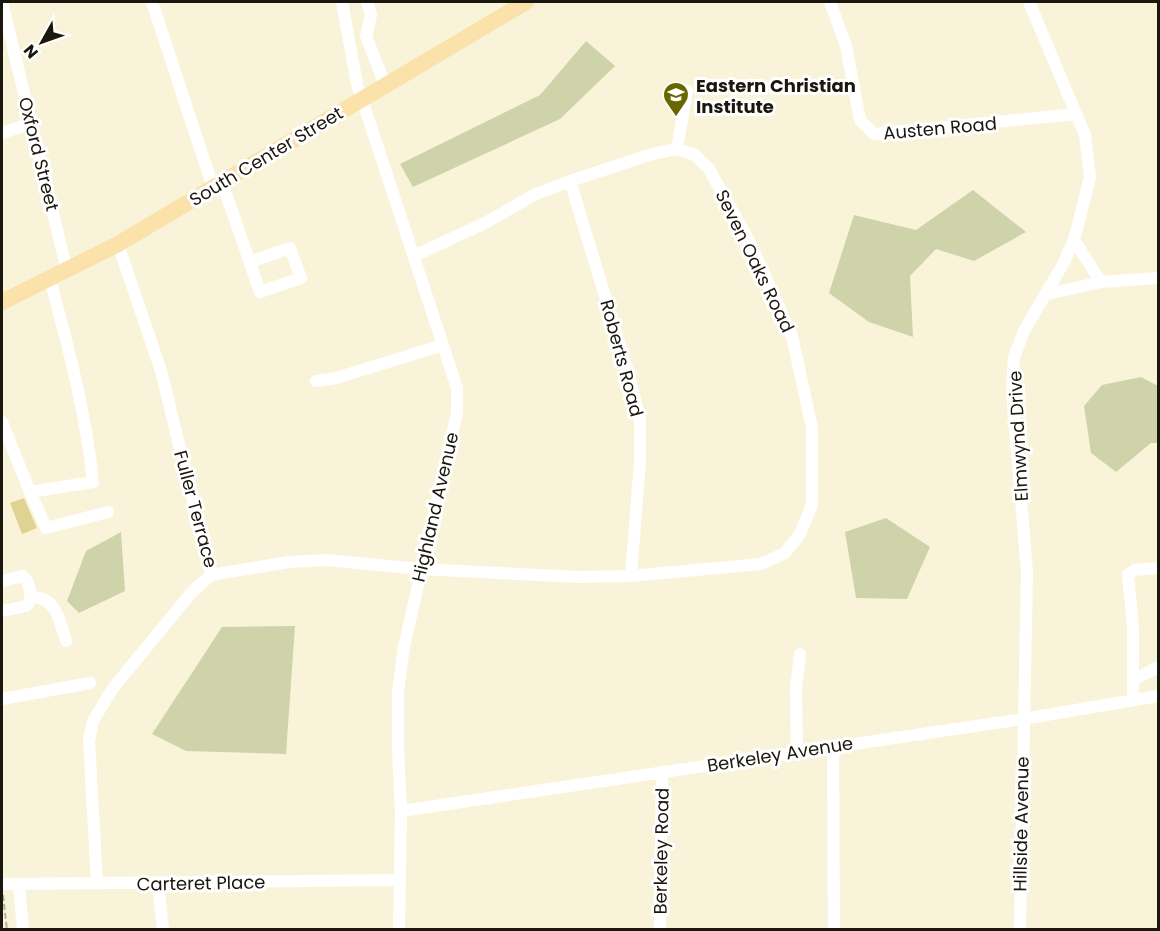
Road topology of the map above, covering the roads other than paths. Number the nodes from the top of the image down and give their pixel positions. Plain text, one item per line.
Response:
1 (2, 2) edge
2 (152, 2) edge
3 (342, 2) edge
4 (367, 2) edge
5 (525, 2) edge
6 (830, 2) edge
7 (1029, 2) edge
8 (506, 7) edge
9 (385, 85) junction
10 (687, 91) dead end
11 (362, 98) junction
12 (1076, 114) junction
13 (32, 123) junction
14 (2, 133) edge
15 (677, 149) junction
16 (570, 181) junction
17 (218, 185) junction
18 (1074, 240) junction
19 (118, 244) junction
20 (414, 256) junction
21 (250, 262) dead end
22 (68, 271) junction
23 (1158, 278) edge
24 (50, 279) junction
25 (1101, 282) junction
26 (1047, 294) junction
27 (2, 302) edge
28 (442, 345) junction
29 (316, 381) dead end
30 (2, 423) edge
31 (30, 492) junction
32 (108, 512) dead end
33 (1158, 568) edge
34 (420, 569) junction
35 (211, 575) junction
36 (631, 576) junction
37 (2, 581) edge
38 (28, 602) junction
39 (2, 611) edge
40 (66, 641) dead end
41 (800, 654) dead end
42 (1158, 667) edge
43 (1133, 680) junction
44 (90, 683) dead end
45 (1158, 696) edge
46 (2, 699) edge
47 (1133, 700) junction
48 (1023, 719) junction
49 (833, 746) junction
50 (797, 751) junction
51 (662, 772) junction
52 (401, 811) junction
53 (400, 880) junction
54 (158, 883) junction
55 (97, 884) junction
56 (19, 885) junction
57 (2, 889) edge
58 (23, 930) edge
59 (163, 930) edge
60 (399, 930) edge
61 (660, 930) edge
62 (834, 930) edge
63 (1020, 930) edge

1 - 13 street, Oxford Street
2 - 17 street
3 - 11 street, Highland Avenue
4 - 9 street
5 - 8 main road, South Center Street
6 - 12 street, Austen Road
7 - 12 street, Elmwynd Drive
8 - 9 main road, South Center Street
9 - 11 main road, South Center Street
10 - 15 street
11 - 17 main road, South Center Street
11 - 20 street, Highland Avenue
12 - 18 street, Elmwynd Drive
13 - 14 street
13 - 22 street, Oxford Street
15 - 16 street
15 - 36 street, Seven Oaks Road
16 - 20 street
16 - 36 street, Roberts Road
17 - 19 main road, South Center Street
17 - 21 street
18 - 25 street
18 - 26 street, Elmwynd Drive
19 - 22 main road, South Center Street
19 - 35 street, Fuller Terrace
20 - 28 street, Highland Avenue
22 - 24 main road, South Center Street
23 - 25 street
24 - 27 main road, South Center Street
24 - 31 street
25 - 26 street
26 - 48 street, Elmwynd Drive
28 - 29 street
28 - 34 street, Highland Avenue
30 - 31 street
31 - 32 street
33 - 43 street
34 - 35 street, Fuller Terrace
34 - 36 street, Seven Oaks Road
34 - 52 street, Highland Avenue
35 - 55 street
37 - 38 street
38 - 39 street
38 - 40 street
41 - 50 street
42 - 43 street
43 - 47 street
44 - 46 street
45 - 47 street, Berkeley Avenue
47 - 48 street, Berkeley Avenue
48 - 49 street, Berkeley Avenue
48 - 63 street, Hillside Avenue
49 - 50 street, Berkeley Avenue
49 - 62 street
50 - 51 street, Berkeley Avenue
51 - 52 street, Berkeley Avenue
51 - 61 street, Berkeley Road
52 - 53 street, Highland Avenue
53 - 54 street, Carteret Place
53 - 60 street, Highland Avenue
54 - 55 street, Carteret Place
54 - 59 street
55 - 56 street, Carteret Place
56 - 57 street, Carteret Place
56 - 58 street

